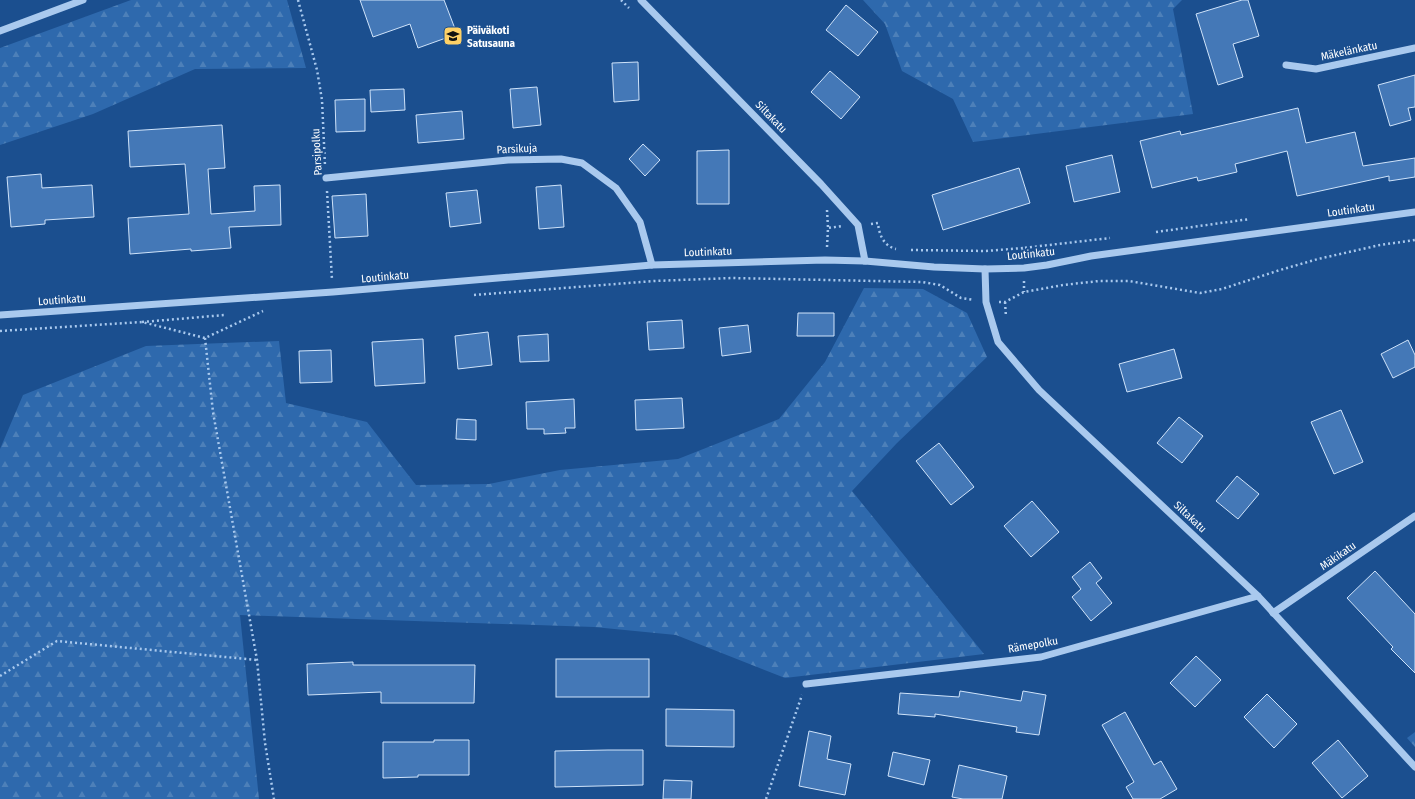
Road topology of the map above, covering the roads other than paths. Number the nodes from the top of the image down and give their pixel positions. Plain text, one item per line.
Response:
1 (83, 0) edge
2 (641, 0) edge
3 (0, 31) edge
4 (1415, 48) edge
5 (1286, 65) dead end
6 (326, 178) road end
7 (1415, 212) edge
8 (865, 261) junction
9 (652, 265) junction
10 (984, 269) junction
11 (0, 315) edge
12 (1415, 516) edge
13 (1258, 596) junction
14 (1273, 613) junction
15 (806, 684) road end
16 (1415, 767) edge

1 - 3 street
2 - 8 street, Siltakatu
4 - 5 street, Mäkelänkatu
6 - 9 street, Parsikuja
7 - 10 street, Loutinkatu
8 - 9 street, Loutinkatu
8 - 10 street, Loutinkatu
9 - 11 street, Loutinkatu
10 - 13 street, Siltakatu
12 - 14 street, Mäkikatu
13 - 14 street, Siltakatu
13 - 15 street, Rämepolku
14 - 16 street, Siltakatu

